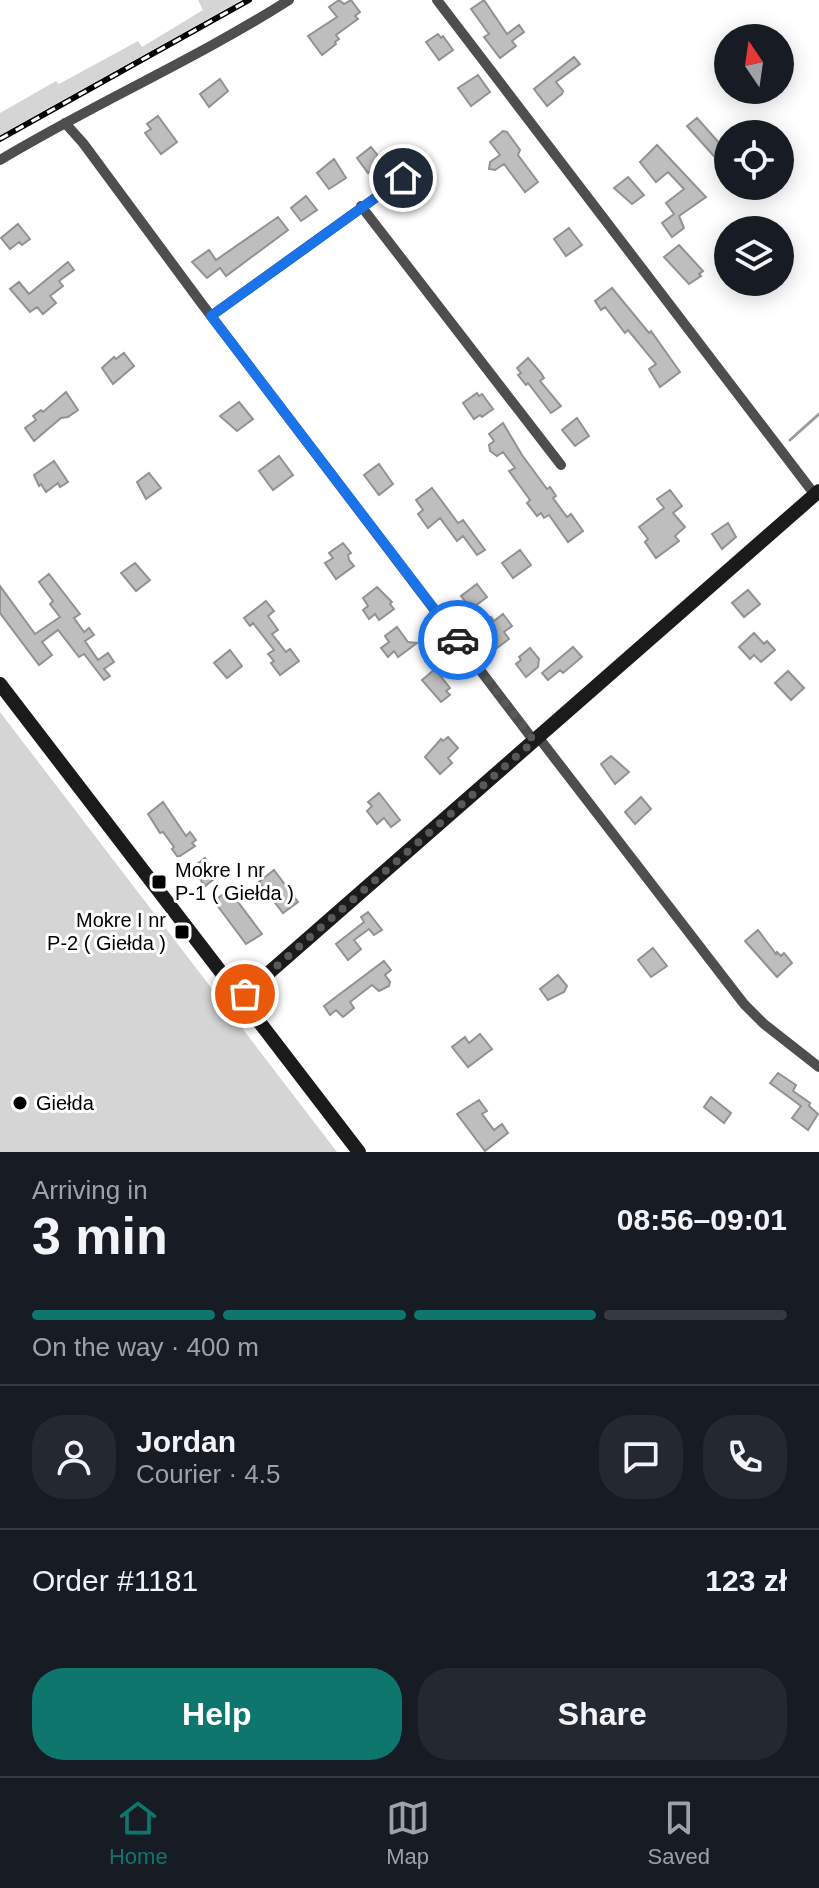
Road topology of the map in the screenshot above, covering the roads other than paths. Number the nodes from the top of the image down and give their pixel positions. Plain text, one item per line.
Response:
1 (289, 0) edge
2 (437, 0) edge
3 (65, 123) junction
4 (0, 160) edge
5 (403, 178) dead end
6 (361, 206) junction
7 (211, 316) junction
8 (561, 465) dead end
9 (817, 493) edge
10 (0, 684) edge
11 (536, 739) junction
12 (240, 998) junction
13 (819, 1067) edge
14 (359, 1152) edge

1 - 3 street
2 - 9 street
3 - 4 street
3 - 7 street
5 - 6 street
6 - 7 street
6 - 8 street
7 - 11 street
9 - 11 street
10 - 12 street
11 - 12 street
11 - 13 street
12 - 14 street

